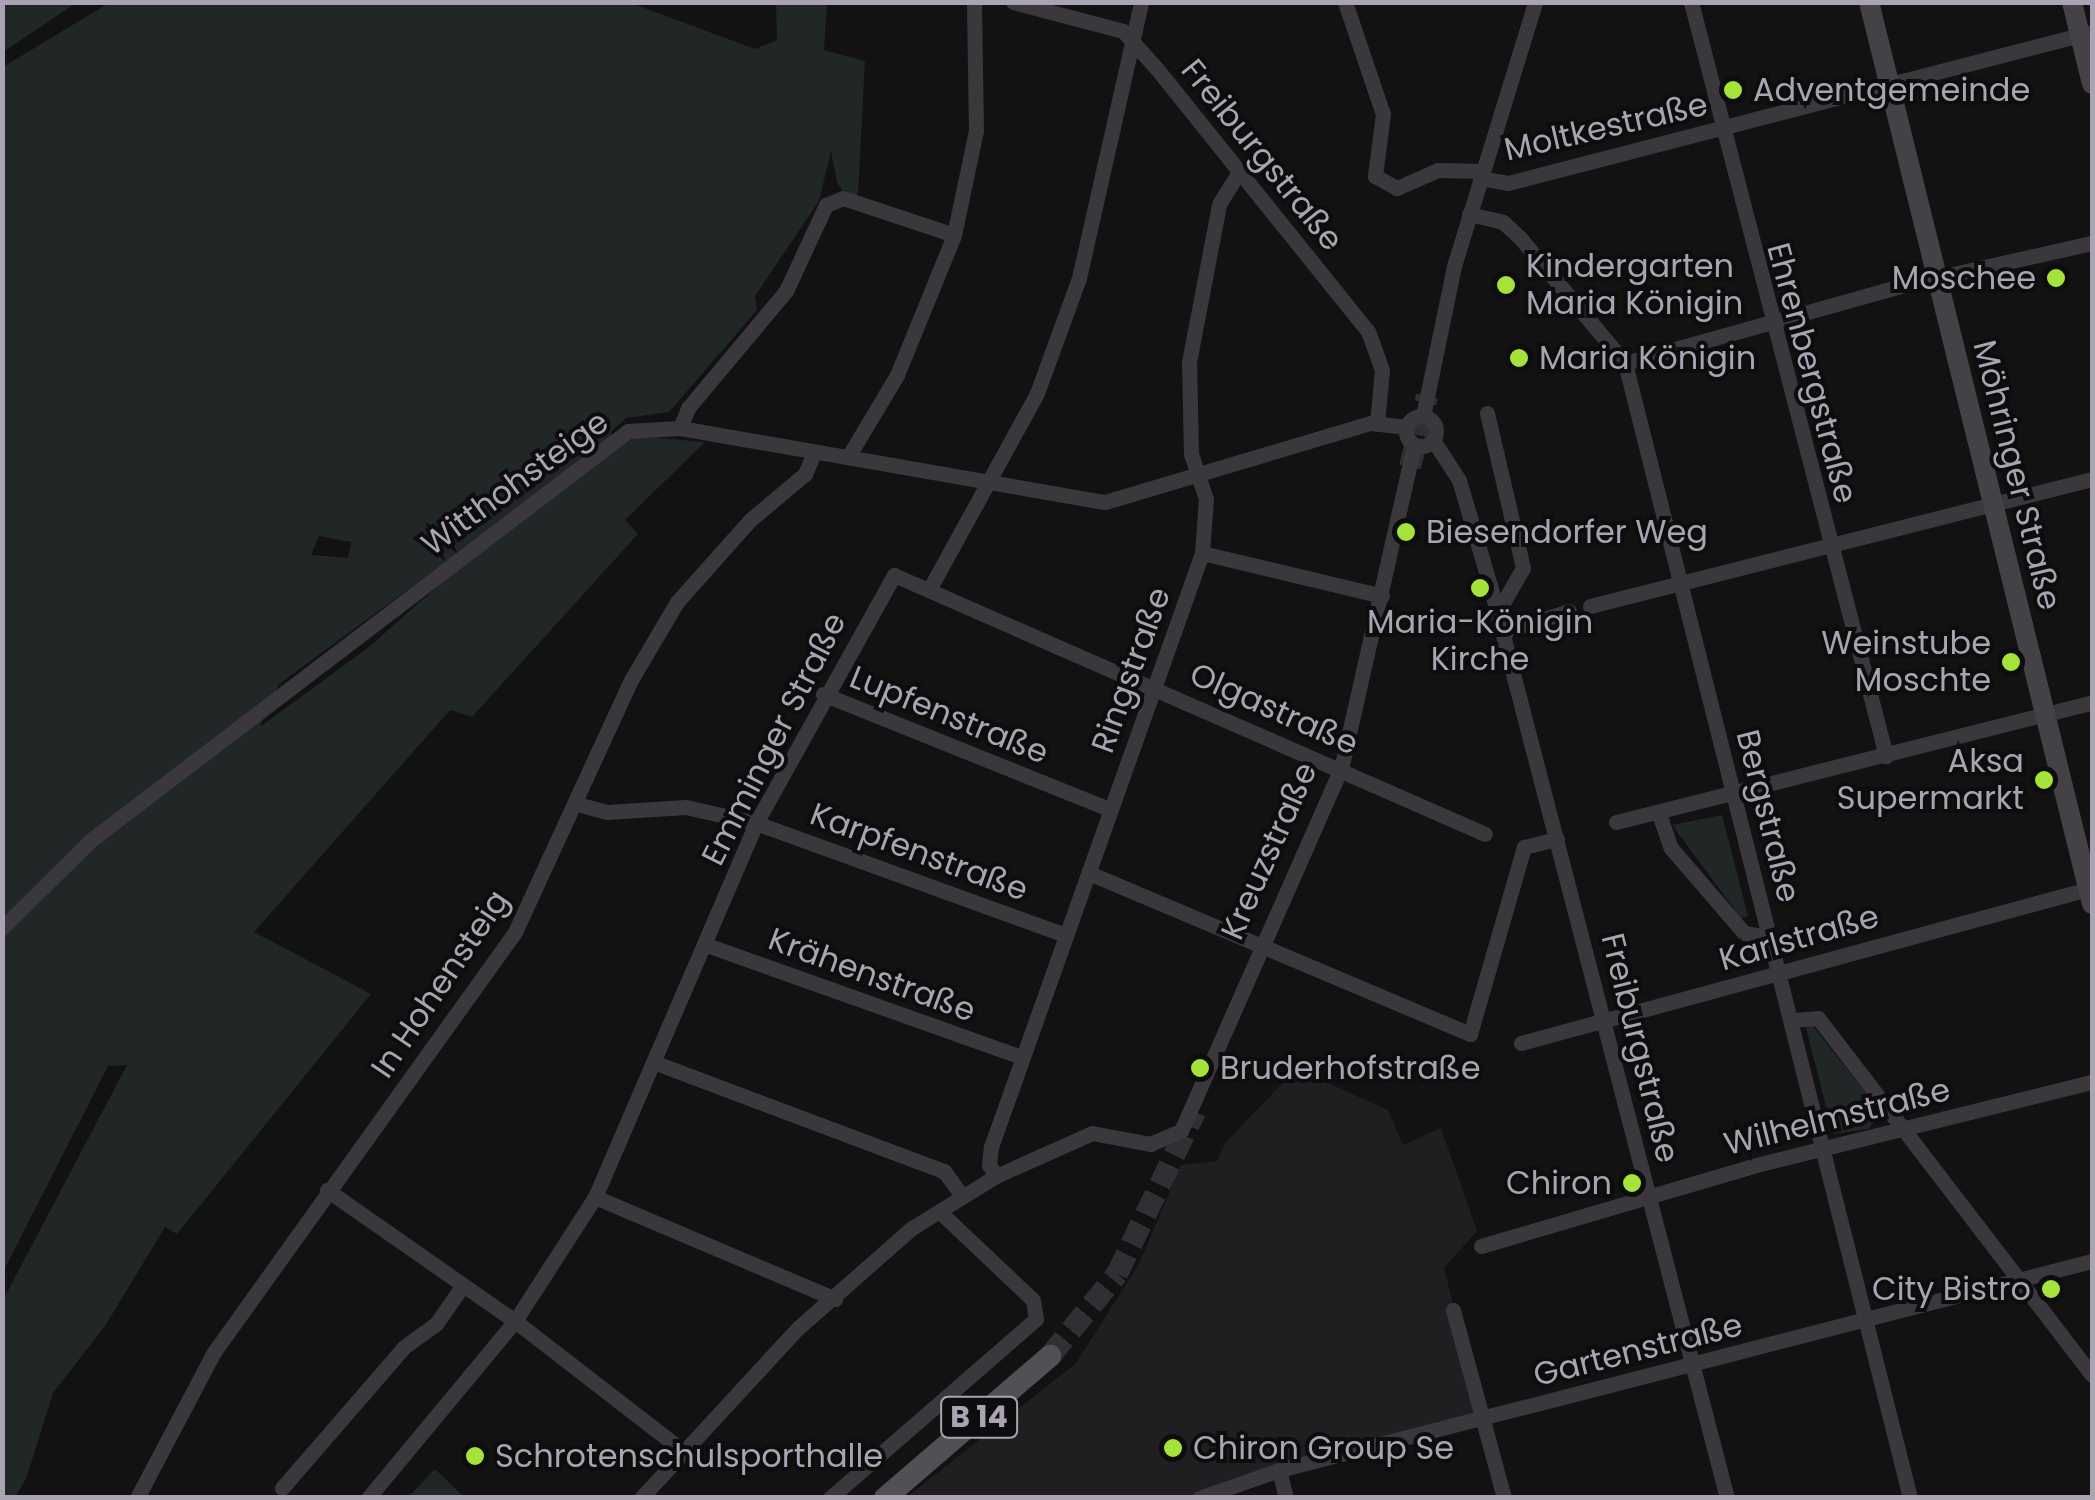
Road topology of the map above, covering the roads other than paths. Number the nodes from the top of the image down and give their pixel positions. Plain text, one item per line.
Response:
1 (974, 2) edge
2 (1013, 2) edge
3 (1141, 2) edge
4 (1345, 2) edge
5 (1535, 2) edge
6 (1691, 2) edge
7 (1869, 2) edge
8 (2072, 2) edge
9 (2087, 33) edge
10 (1129, 36) junction
11 (2092, 84) edge
12 (1890, 85) junction
13 (1720, 128) junction
14 (1240, 172) junction
15 (1482, 175) junction
16 (1469, 214) junction
17 (954, 235) junction
18 (2092, 242) edge
19 (1937, 278) junction
20 (1769, 322) junction
21 (1626, 363) junction
22 (1487, 413) dead end
23 (1423, 416) junction
24 (1377, 423) junction
25 (1406, 427) junction
26 (680, 428) junction
27 (1433, 440) junction
28 (1414, 445) junction
29 (814, 453) junction
30 (848, 457) junction
31 (1201, 475) junction
32 (2092, 479) edge
33 (993, 482) junction
34 (1993, 506) junction
35 (1830, 548) junction
36 (1202, 553) junction
37 (1679, 584) junction
38 (930, 588) junction
39 (1382, 596) junction
40 (1590, 606) dead end
41 (1569, 610) dead end
42 (1497, 612) junction
43 (1502, 632) junction
44 (1155, 686) junction
45 (823, 694) junction
46 (2092, 702) edge
47 (2046, 714) junction
48 (1886, 756) junction
49 (1341, 769) junction
50 (1734, 796) junction
51 (577, 804) junction
52 (1111, 810) junction
53 (1659, 814) junction
54 (1616, 822) dead end
55 (756, 823) junction
56 (1485, 834) dead end
57 (1557, 838) junction
58 (1089, 872) junction
59 (2091, 894) edge
60 (2, 928) edge
61 (1066, 934) junction
62 (1770, 937) junction
63 (1264, 943) junction
64 (704, 944) junction
65 (1778, 971) junction
66 (1791, 1020) junction
67 (1607, 1022) junction
68 (1522, 1044) dead end
69 (1020, 1058) junction
70 (656, 1063) junction
71 (2092, 1082) edge
72 (1901, 1129) junction
73 (1822, 1149) junction
74 (996, 1176) junction
75 (327, 1190) junction
76 (962, 1196) junction
77 (1649, 1196) junction
78 (594, 1197) junction
79 (939, 1211) junction
80 (1481, 1246) dead end
81 (2092, 1262) edge
82 (2021, 1282) junction
83 (463, 1285) junction
84 (835, 1299) junction
85 (1453, 1310) dead end
86 (515, 1321) junction
87 (1867, 1322) junction
88 (1050, 1356) tunnel mouth
89 (1690, 1363) junction
90 (2092, 1375) edge
91 (1484, 1418) junction
92 (687, 1454) junction
93 (1279, 1470) junction
94 (282, 1488) dead end
95 (136, 1498) edge
96 (368, 1498) edge
97 (642, 1498) edge
98 (830, 1498) edge
99 (885, 1498) edge
100 (1199, 1498) edge
101 (1286, 1498) edge
102 (1504, 1498) edge
103 (1728, 1498) edge
104 (1910, 1498) edge

1 - 17 street
2 - 10 street, Freiburgstraße
3 - 10 street
4 - 15 street, Moltkestraße
5 - 15 street
6 - 13 street, Ehrenbergstraße
7 - 12 street, Möhringer Straße
8 - 9 street
9 - 11 street
9 - 12 street, Moltkestraße
10 - 14 street, Freiburgstraße
10 - 33 street
12 - 13 street, Moltkestraße
12 - 19 street, Möhringer Straße
13 - 15 street, Moltkestraße
13 - 20 street, Ehrenbergstraße
14 - 24 street, Freiburgstraße
14 - 31 street, Ringstraße
15 - 16 street
16 - 21 street, Bergstraße
16 - 23 street
17 - 26 street
17 - 30 street
18 - 19 street
19 - 20 street
19 - 34 street, Möhringer Straße
20 - 21 street
20 - 35 street, Ehrenbergstraße
21 - 37 street, Bergstraße
22 - 42 street
23 - 25 street
23 - 27 street, Freiburgstraße
24 - 25 street, Witthohsteige
24 - 31 street, Witthohsteige
25 - 28 street
26 - 29 street, Witthohsteige
26 - 60 street, Witthohsteige
27 - 28 street
27 - 42 street, Freiburgstraße
28 - 39 street, Kreuzstraße
29 - 30 street, Witthohsteige
29 - 51 street, In Hohensteig
30 - 33 street, Witthohsteige
31 - 33 street, Witthohsteige
31 - 36 street, Ringstraße
32 - 34 street
33 - 38 street
34 - 35 street
34 - 47 street, Möhringer Straße
35 - 37 street
35 - 48 street, Ehrenbergstraße
36 - 39 street
36 - 44 street, Ringstraße
37 - 40 street
37 - 50 street, Bergstraße
38 - 44 street, Olgastraße
38 - 45 street, Emminger Straße
39 - 49 street, Kreuzstraße
41 - 43 street
42 - 43 street, Freiburgstraße
43 - 57 street, Freiburgstraße
44 - 49 street, Olgastraße
44 - 52 street, Ringstraße
45 - 52 street, Lupfenstraße
45 - 55 street, Emminger Straße
46 - 47 street
47 - 48 street
47 - 59 street, Möhringer Straße
48 - 50 street
49 - 56 street, Olgastraße
49 - 63 street, Kreuzstraße
50 - 53 street
50 - 62 street, Bergstraße
51 - 55 street, Karpfenstraße
51 - 75 street, In Hohensteig
52 - 58 street, Ringstraße
53 - 54 street
53 - 62 street
55 - 61 street, Karpfenstraße
55 - 64 street, Emminger Straße
57 - 63 street
57 - 67 street, Freiburgstraße
58 - 61 street, Ringstraße
58 - 63 street
59 - 65 street, Karlstraße
61 - 69 street, Ringstraße
62 - 65 street, Bergstraße
63 - 74 street, Kreuzstraße
64 - 69 street, Krähenstraße
64 - 70 street, Emminger Straße
65 - 66 street, Bergstraße
65 - 67 street, Karlstraße
66 - 72 street
66 - 73 street, Bergstraße
67 - 68 street, Karlstraße
67 - 77 street, Freiburgstraße
69 - 74 street, Ringstraße
70 - 76 street
70 - 78 street, Emminger Straße
71 - 72 street, Wilhelmstraße
72 - 73 street, Wilhelmstraße
72 - 82 street
73 - 77 street, Wilhelmstraße
73 - 87 street, Bergstraße
74 - 76 street
75 - 83 street
75 - 95 street, In Hohensteig
76 - 79 street
77 - 80 street, Wilhelmstraße
77 - 89 street, Freiburgstraße
78 - 84 street
78 - 86 street, Emminger Straße
79 - 84 street
79 - 98 street
81 - 82 street, Gartenstraße
82 - 87 street, Gartenstraße
82 - 90 street
83 - 86 street
83 - 94 street
84 - 92 street
85 - 91 street
86 - 92 street
86 - 96 street, Emminger Straße
87 - 89 street, Gartenstraße
87 - 104 street, Bergstraße
88 - 99 main road, B 14
89 - 91 street, Gartenstraße
89 - 103 street, Freiburgstraße
91 - 93 street, Gartenstraße
91 - 102 street
92 - 97 street
93 - 100 street, Gartenstraße
93 - 101 street

